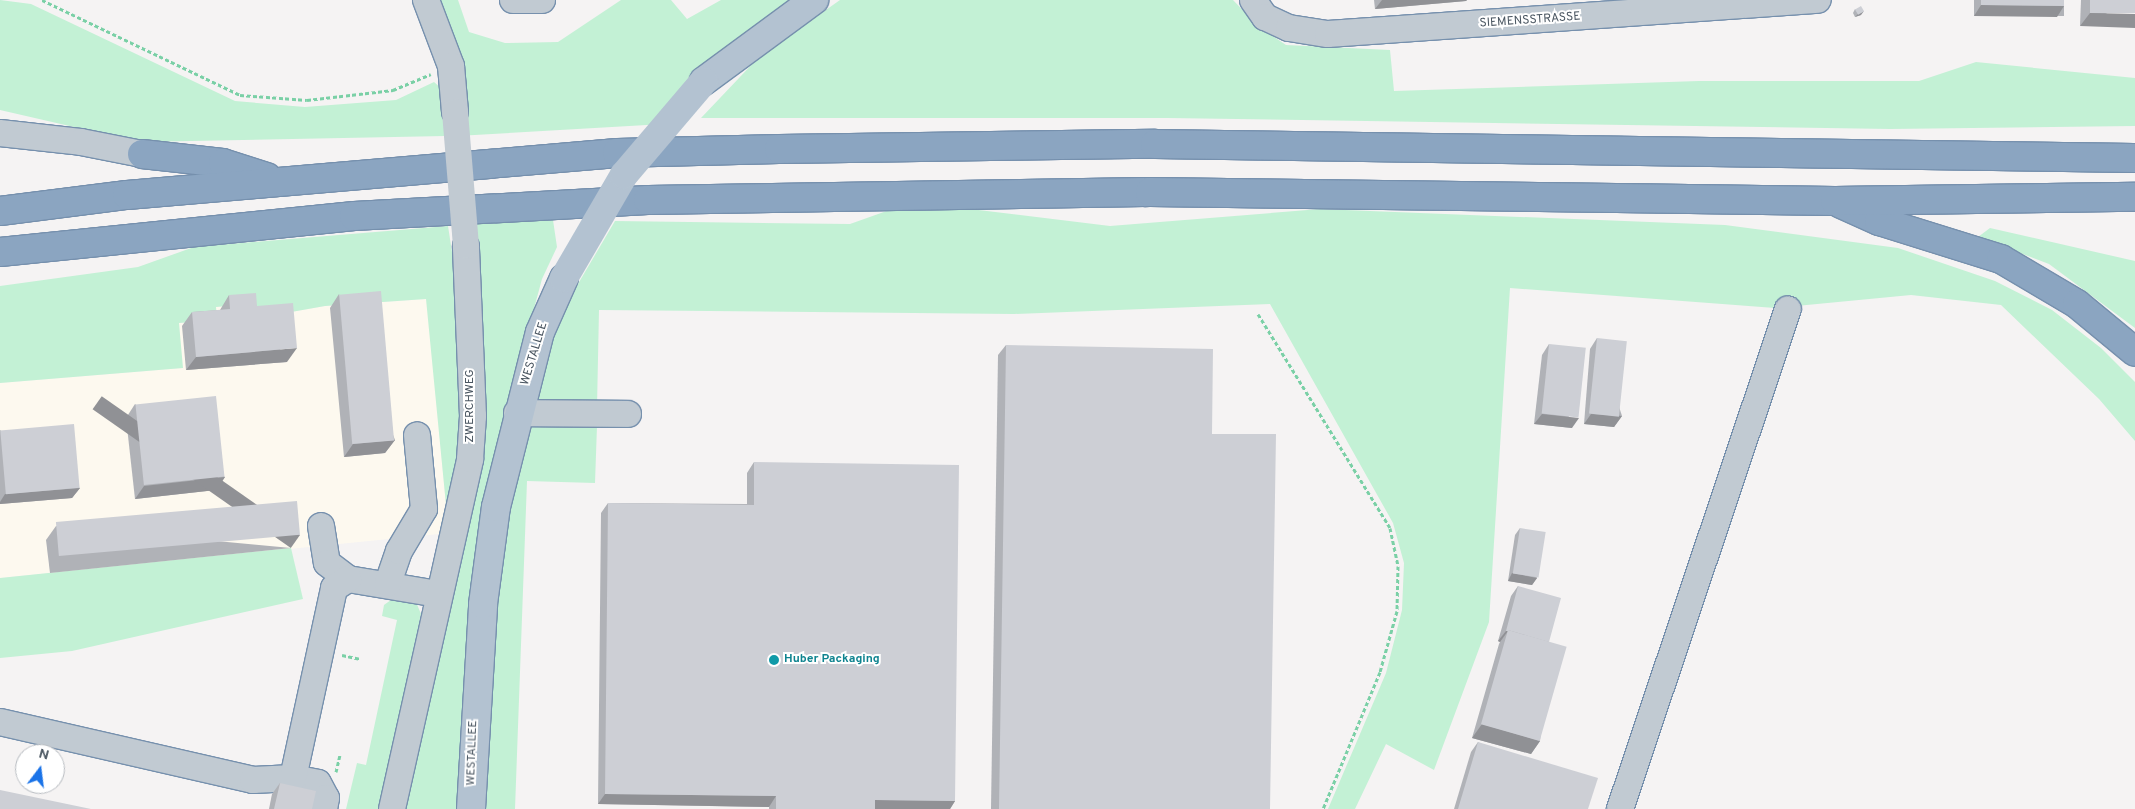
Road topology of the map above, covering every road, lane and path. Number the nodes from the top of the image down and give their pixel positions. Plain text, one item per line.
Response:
1 (42, 0) edge
2 (426, 0) edge
3 (513, 0) edge
4 (542, 0) edge
5 (814, 0) edge
6 (1253, 0) edge
7 (1818, 0) edge
8 (451, 66) junction
9 (0, 133) edge
10 (142, 154) joint
11 (2135, 158) edge
12 (279, 180) junction
13 (2135, 197) edge
14 (1835, 200) junction
15 (0, 211) edge
16 (0, 252) edge
17 (1788, 309) dead end
18 (1258, 314) dead end
19 (2135, 352) edge
20 (518, 413) junction
21 (628, 414) dead end
22 (418, 436) dead end
23 (321, 526) dead end
24 (348, 579) junction
25 (388, 584) junction
26 (438, 594) junction
27 (0, 722) edge
28 (293, 778) junction
29 (324, 809) edge
30 (392, 809) edge
31 (471, 809) edge
32 (1323, 809) edge
33 (1620, 809) edge

1 - 8 path
2 - 8 street, ZWERCHWEG
3 - 4 street
5 - 20 main road, WESTALLEE, bridge
6 - 7 street, SIEMENSSTRASSE
8 - 26 street, ZWERCHWEG, bridge
9 - 10 street
10 - 12 highway
11 - 12 highway
12 - 15 highway
13 - 14 highway
14 - 16 highway
14 - 19 highway
17 - 33 street
18 - 32 path
20 - 21 street
20 - 31 main road, WESTALLEE
22 - 25 street
23 - 24 street
24 - 25 street
24 - 28 street
25 - 26 street
26 - 30 street, ZWERCHWEG
27 - 28 street
28 - 29 street

